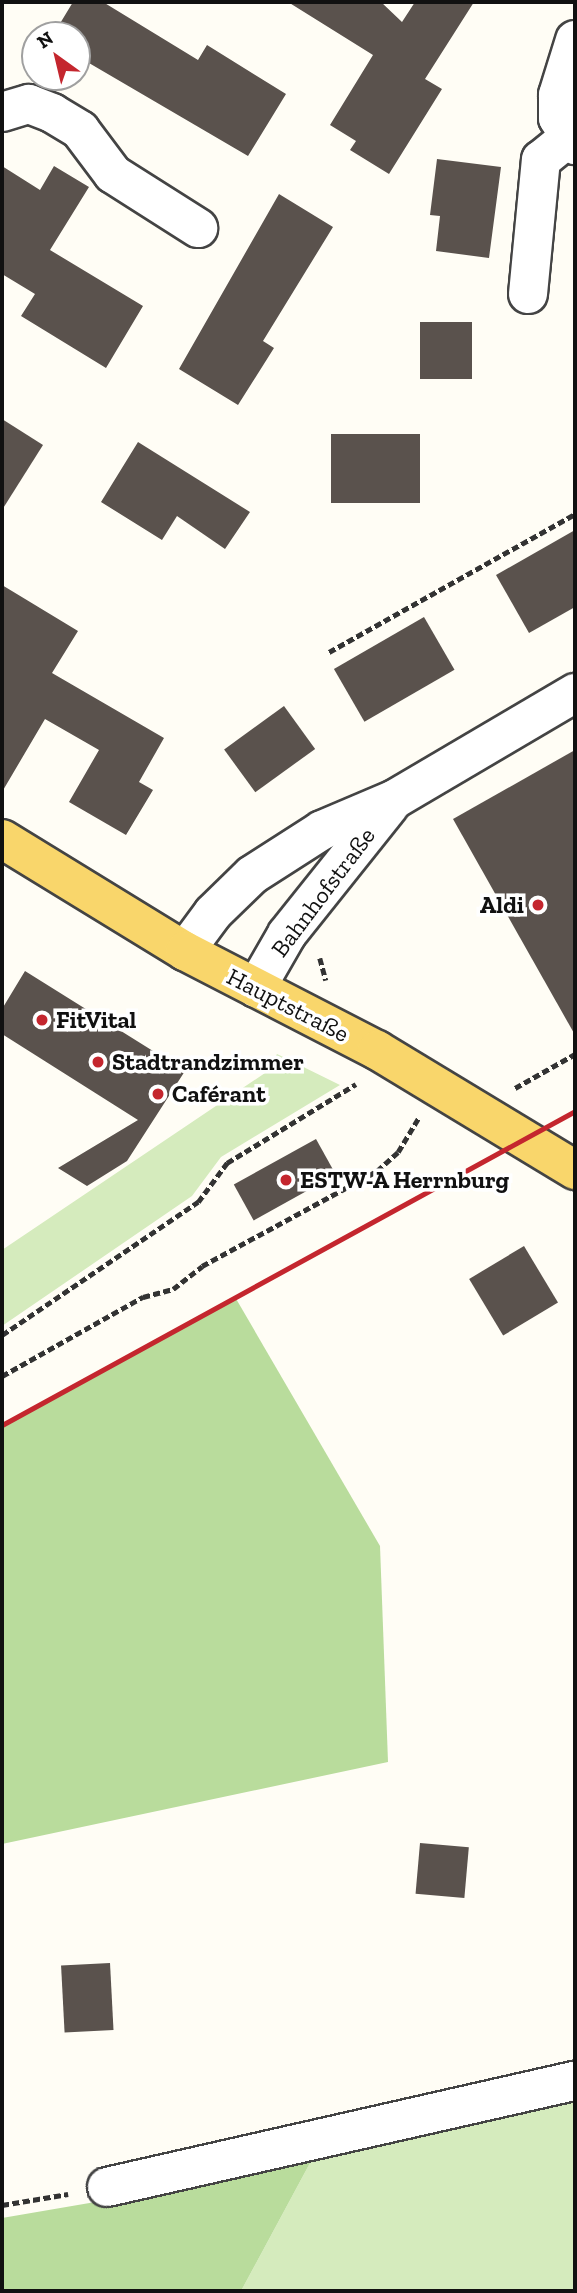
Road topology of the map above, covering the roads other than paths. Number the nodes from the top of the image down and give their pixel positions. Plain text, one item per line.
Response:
1 (575, 40) edge
2 (2, 112) edge
3 (571, 142) edge
4 (198, 228) dead end
5 (528, 294) dead end
6 (575, 693) edge
7 (395, 799) junction
8 (2, 839) edge
9 (185, 951) junction
10 (256, 988) junction
11 (575, 1170) edge
12 (575, 2081) edge
13 (107, 2187) road end

1 - 3 street
2 - 4 street
3 - 5 street
6 - 7 street, Bahnhofstraße
7 - 9 street, Bahnhofstraße
7 - 10 street, Bahnhofstraße
8 - 9 main road, Hauptstraße
9 - 10 main road, Hauptstraße
10 - 11 main road, Hauptstraße
12 - 13 street

